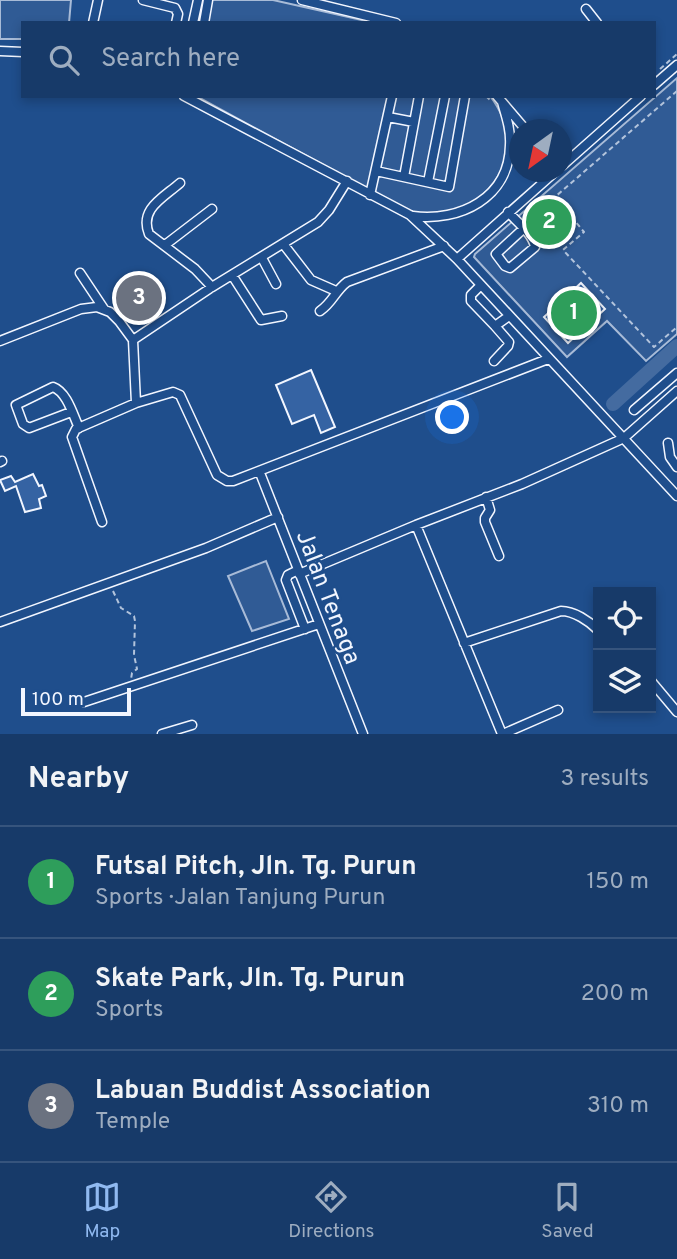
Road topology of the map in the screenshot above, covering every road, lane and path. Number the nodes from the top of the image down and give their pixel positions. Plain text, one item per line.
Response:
1 (98, 0) edge
2 (143, 0) edge
3 (198, 0) edge
4 (208, 0) edge
5 (302, 0) edge
6 (320, 2) edge
7 (330, 3) edge
8 (586, 9) dead end
9 (93, 21) edge
10 (176, 21) edge
11 (193, 21) edge
12 (204, 21) edge
13 (389, 21) edge
14 (595, 21) edge
15 (0, 51) edge
16 (21, 52) edge
17 (677, 54) edge
18 (677, 65) edge
19 (656, 72) edge
20 (656, 83) edge
21 (677, 91) edge
22 (189, 98) edge
23 (392, 98) edge
24 (419, 98) edge
25 (444, 98) edge
26 (466, 98) edge
27 (637, 98) edge
28 (499, 99) edge
29 (388, 117) junction
30 (516, 119) edge
31 (414, 122) junction
32 (572, 157) edge
33 (376, 171) junction
34 (404, 177) junction
35 (347, 181) junction
36 (428, 182) junction
37 (544, 182) edge
38 (180, 183) dead end
39 (370, 195) junction
40 (212, 209) dead end
41 (509, 212) junction
42 (410, 215) junction
43 (523, 229) junction
44 (165, 245) junction
45 (284, 245) junction
46 (444, 247) junction
47 (262, 258) junction
48 (457, 258) junction
49 (80, 273) dead end
50 (232, 275) junction
51 (276, 284) dead end
52 (481, 285) junction
53 (212, 287) junction
54 (336, 291) junction
55 (104, 309) junction
56 (320, 311) dead end
57 (282, 316) dead end
58 (509, 316) junction
59 (495, 326) junction
60 (677, 327) edge
61 (133, 340) junction
62 (0, 341) edge
63 (548, 359) junction
64 (494, 361) dead end
65 (677, 373) edge
66 (677, 391) edge
67 (136, 403) junction
68 (635, 410) dead end
69 (71, 412) junction
70 (79, 428) junction
71 (624, 438) junction
72 (668, 443) dead end
73 (677, 467) edge
74 (260, 473) junction
75 (677, 496) edge
76 (485, 497) junction
77 (278, 517) junction
78 (102, 522) dead end
79 (415, 524) junction
80 (499, 555) dead end
81 (298, 572) junction
82 (107, 584) junction
83 (0, 622) edge
84 (319, 624) junction
85 (593, 627) edge
86 (305, 629) junction
87 (464, 643) junction
88 (132, 687) junction
89 (656, 687) edge
90 (85, 702) dead end
91 (558, 710) dead end
92 (677, 712) edge
93 (192, 725) dead end
94 (162, 734) edge
95 (363, 734) edge
96 (502, 734) edge

1 - 9 street
2 - 10 street
3 - 11 street
4 - 12 street
5 - 6 street
6 - 7 street
7 - 13 street
8 - 14 street
15 - 16 street
17 - 19 path
18 - 20 street
21 - 60 path
22 - 35 street
23 - 29 street
24 - 31 street
25 - 36 street
26 - 36 street
27 - 32 street
28 - 30 street
28 - 42 street
29 - 31 street
29 - 33 street
31 - 34 street
33 - 34 street
33 - 39 street
34 - 36 street
35 - 39 street
35 - 45 street
37 - 41 street
38 - 44 street
39 - 42 street
40 - 44 street
41 - 43 street
41 - 48 street
42 - 46 street
43 - 43 street
44 - 53 street
45 - 47 street
45 - 54 street
46 - 48 street
46 - 54 street
47 - 50 street
47 - 51 street
48 - 52 street
49 - 55 street
50 - 53 street
50 - 57 street
52 - 58 street
52 - 59 street
53 - 61 street
54 - 56 street
55 - 61 street
55 - 62 street
58 - 59 street
58 - 63 street
59 - 64 street
61 - 67 street
63 - 71 street
63 - 74 street
65 - 68 street
66 - 71 street
67 - 70 street
67 - 74 street
69 - 69 street
69 - 70 street
70 - 78 street
71 - 75 street
71 - 76 street
72 - 73 street
74 - 77 street, Jalan Tenaga
76 - 79 street
76 - 80 street
77 - 81 street, Jalan Tenaga
77 - 82 street
79 - 81 street
79 - 87 street
81 - 84 street, Jalan Tenaga
81 - 86 street
82 - 83 street
82 - 88 path
84 - 86 street
84 - 95 street, Jalan Tenaga
85 - 87 street
86 - 88 street
87 - 96 street
88 - 90 street
89 - 92 street
91 - 96 street
93 - 94 street

